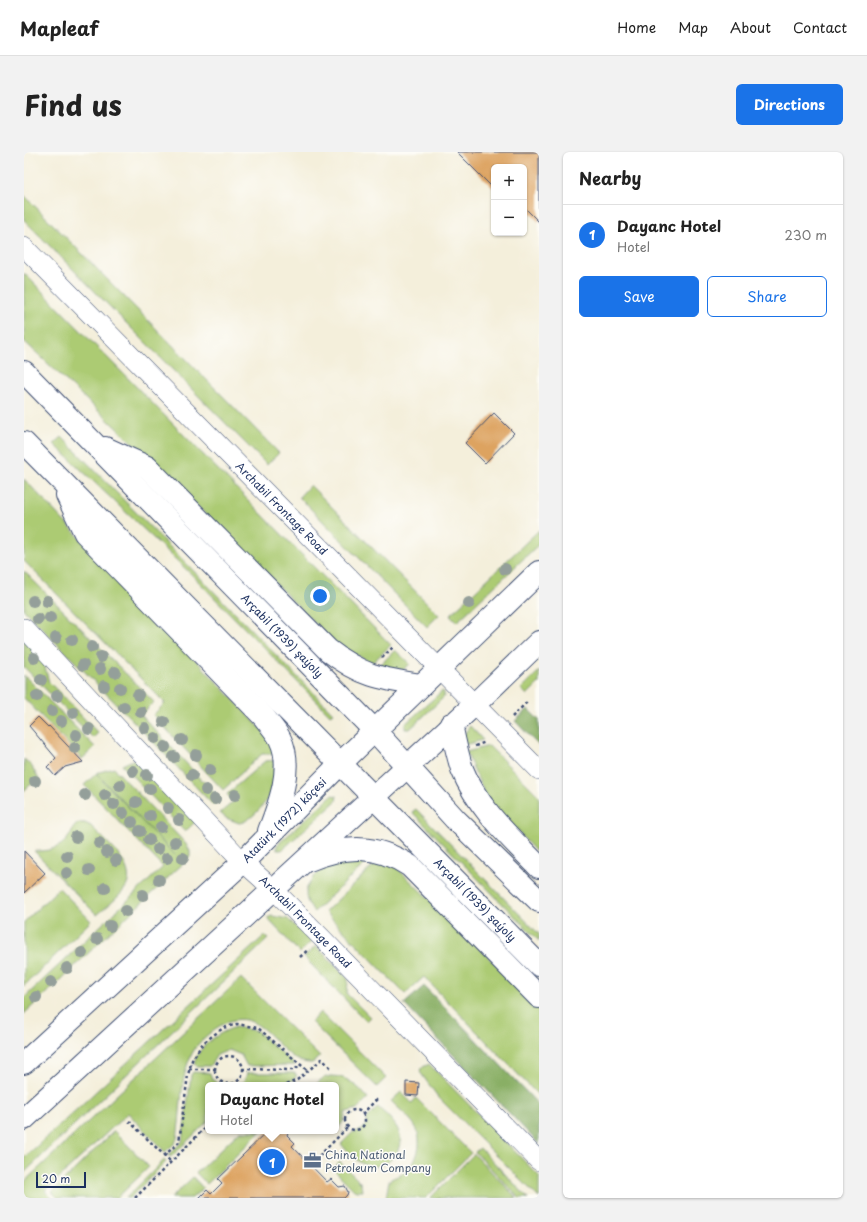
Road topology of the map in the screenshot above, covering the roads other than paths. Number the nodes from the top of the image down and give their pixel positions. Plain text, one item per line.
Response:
1 (24, 247) edge
2 (24, 372) edge
3 (24, 443) edge
4 (95, 443) junction
5 (60, 479) junction
6 (539, 572) edge
7 (24, 628) edge
8 (539, 642) edge
9 (438, 669) junction
10 (421, 685) junction
11 (474, 705) junction
12 (452, 724) junction
13 (375, 731) junction
14 (340, 764) junction
15 (408, 766) junction
16 (539, 770) edge
17 (373, 797) junction
18 (265, 840) junction
19 (243, 862) junction
20 (304, 862) junction
21 (539, 867) edge
22 (273, 889) junction
23 (539, 901) edge
24 (539, 965) edge
25 (539, 996) edge
26 (24, 1063) edge
27 (24, 1120) edge
28 (539, 1161) edge

1 - 9 street, Archabil Frontage Road
2 - 4 main road, Arçabil (1939) şaýoly
3 - 5 main road, Arçabil (1939) şaýoly
4 - 10 main road
4 - 13 main road, Arçabil (1939) şaýoly
5 - 14 main road, Arçabil (1939) şaýoly
5 - 18 main road
6 - 9 main road, Atatürk (1972) köçesi
7 - 19 street, Archabil Frontage Road
8 - 11 main road
9 - 10 main road, Atatürk (1972) köçesi
9 - 11 street, Archabil Frontage Road
10 - 13 main road, Atatürk (1972) köçesi
11 - 12 main road
11 - 16 street, Archabil Frontage Road
12 - 15 main road
12 - 21 main road
13 - 14 main road, Atatürk (1972) köçesi
13 - 15 main road, Arçabil (1939) şaýoly
14 - 17 main road, Arçabil (1939) şaýoly
14 - 18 main road, Atatürk (1972) köçesi
15 - 17 main road
15 - 23 main road, Arçabil (1939) şaýoly
17 - 20 main road
17 - 24 main road, Arçabil (1939) şaýoly
18 - 19 main road, Atatürk (1972) köçesi
19 - 22 street, Archabil Frontage Road
19 - 26 main road, Atatürk (1972) köçesi
20 - 22 main road
20 - 25 main road
22 - 27 main road
22 - 28 street, Archabil Frontage Road

